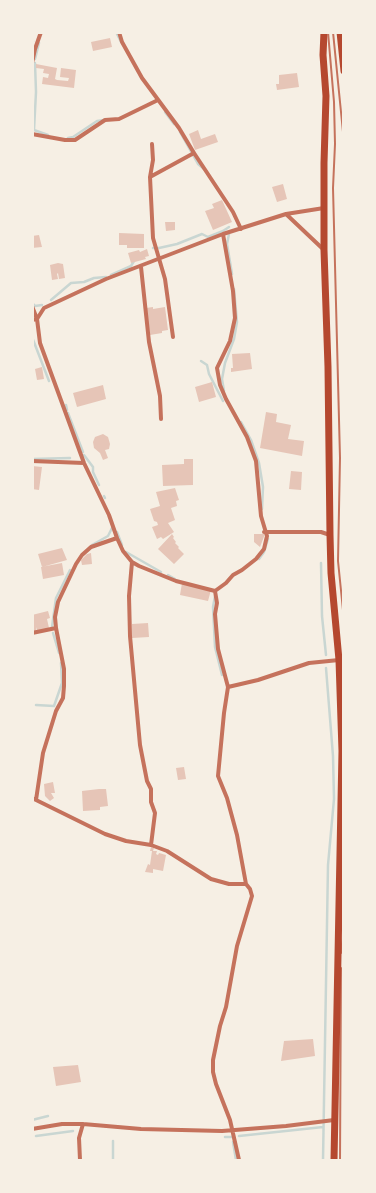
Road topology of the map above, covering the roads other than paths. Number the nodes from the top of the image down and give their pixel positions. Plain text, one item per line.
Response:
1 (41, 32) edge
2 (119, 32) edge
3 (326, 32) edge
4 (332, 32) edge
5 (340, 32) edge
6 (32, 63) edge
7 (344, 71) edge
8 (158, 100) junction
9 (32, 102) edge
10 (32, 134) edge
11 (344, 142) edge
12 (152, 144) dead end
13 (194, 153) junction
14 (150, 177) junction
15 (324, 208) junction
16 (286, 214) junction
17 (241, 229) junction
18 (223, 234) junction
19 (324, 250) junction
20 (159, 259) junction
21 (141, 267) junction
22 (32, 306) edge
23 (35, 319) edge
24 (174, 337) dead end
25 (162, 419) dead end
26 (32, 461) edge
27 (84, 463) junction
28 (264, 532) junction
29 (330, 535) junction
30 (117, 538) junction
31 (132, 562) junction
32 (214, 590) junction
33 (344, 620) edge
34 (56, 628) junction
35 (32, 633) edge
36 (339, 660) junction
37 (228, 687) junction
38 (34, 799) edge
39 (151, 845) junction
40 (246, 884) junction
41 (344, 926) edge
42 (334, 1120) junction
43 (83, 1124) junction
44 (32, 1129) edge
45 (233, 1130) junction
46 (80, 1160) edge
47 (239, 1160) edge
48 (334, 1160) edge
49 (340, 1160) edge

1 - 6 street
2 - 8 street
3 - 15 highway
3 - 33 lane
4 - 11 lane
5 - 7 highway
6 - 9 street
8 - 10 street
8 - 13 street
12 - 14 street
13 - 14 street
13 - 17 street
14 - 20 street
15 - 16 street
15 - 19 highway
16 - 17 street
16 - 19 street
17 - 18 street
18 - 20 street
18 - 28 street
19 - 29 highway
20 - 21 street
20 - 24 street
21 - 23 street
21 - 25 street
22 - 23 street
23 - 27 street
26 - 27 street
27 - 30 street
28 - 29 street
28 - 32 street
29 - 36 highway
30 - 31 street
30 - 34 street
31 - 32 street
31 - 39 street
32 - 37 street
34 - 35 street
34 - 38 street
36 - 37 street
36 - 42 highway
37 - 40 street
38 - 39 street
39 - 40 street
40 - 45 street
41 - 49 lane
42 - 45 street
42 - 48 highway
43 - 44 street
43 - 45 street
43 - 46 street
45 - 47 street

